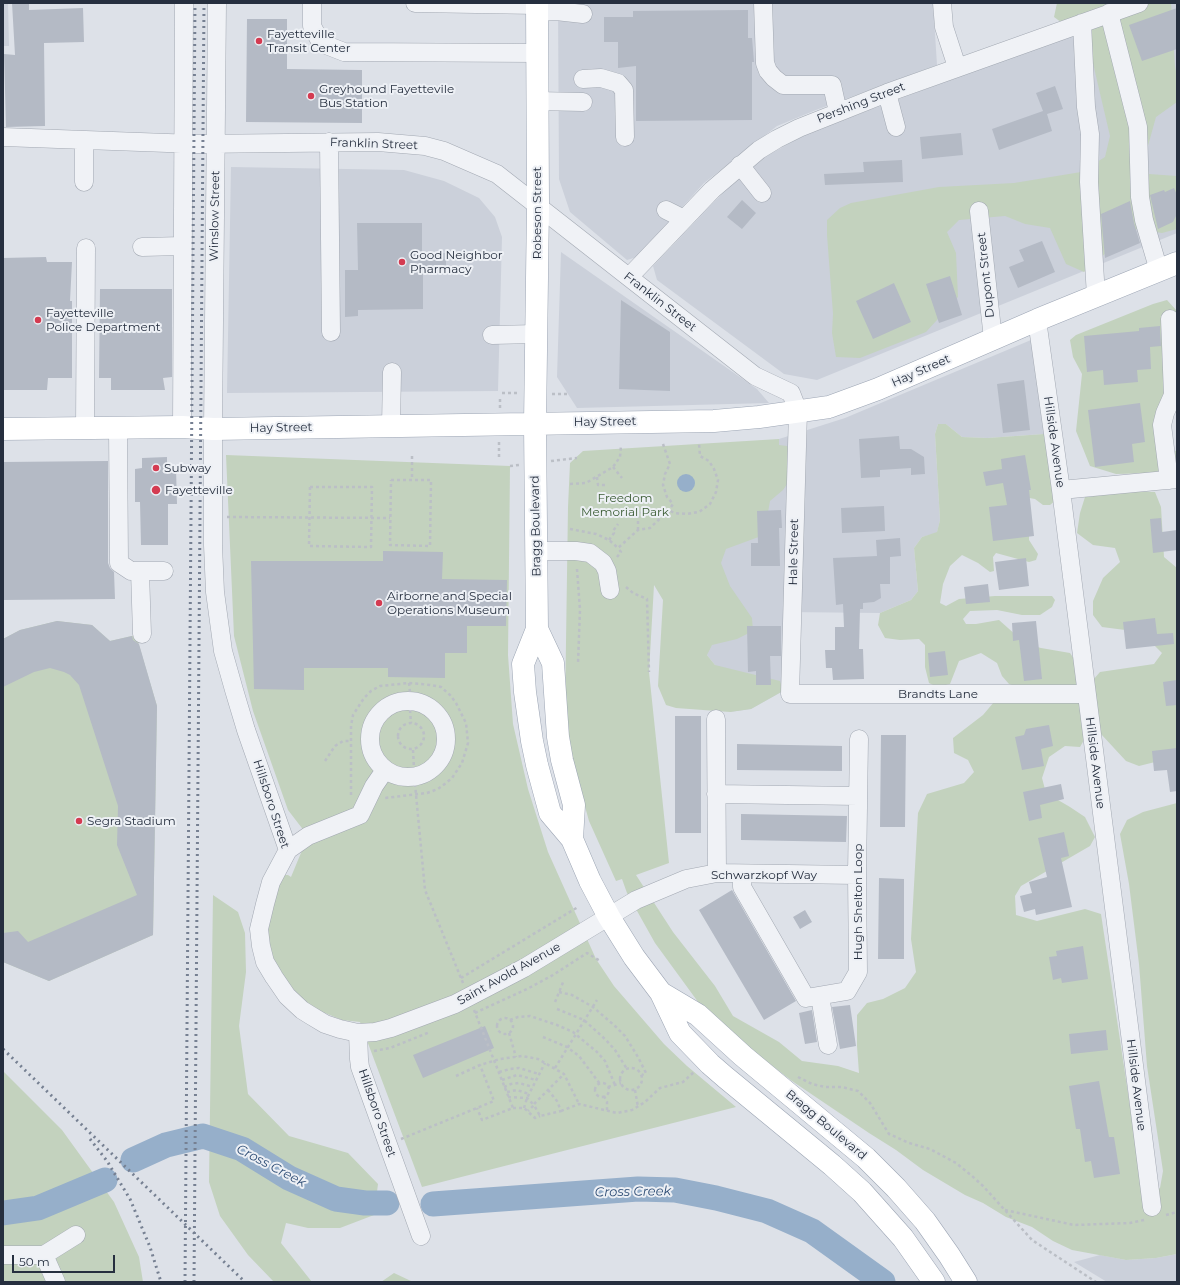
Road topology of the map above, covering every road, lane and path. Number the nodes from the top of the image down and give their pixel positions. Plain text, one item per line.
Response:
1 (184, 3) edge
2 (217, 3) edge
3 (312, 3) edge
4 (415, 3) edge
5 (763, 3) edge
6 (942, 3) edge
7 (1139, 3) edge
8 (537, 7) edge
9 (583, 14) dead end
10 (1109, 14) junction
11 (1082, 23) junction
12 (537, 53) junction
13 (957, 68) junction
14 (583, 79) dead end
15 (887, 92) junction
16 (538, 101) junction
17 (583, 102) dead end
18 (838, 112) junction
19 (896, 128) dead end
20 (3, 137) edge
21 (625, 137) dead end
22 (84, 140) junction
23 (329, 142) junction
24 (183, 144) junction
25 (216, 144) junction
26 (740, 165) junction
27 (84, 182) dead end
28 (762, 193) dead end
29 (538, 206) junction
30 (666, 210) dead end
31 (980, 211) dead end
32 (684, 219) junction
33 (182, 246) junction
34 (142, 247) dead end
35 (86, 248) dead end
36 (1168, 267) edge
37 (629, 277) junction
38 (1096, 296) junction
39 (1170, 319) dead end
40 (1037, 320) junction
41 (331, 332) dead end
42 (536, 334) junction
43 (492, 335) dead end
44 (993, 339) junction
45 (392, 372) dead end
46 (798, 411) junction
47 (535, 424) junction
48 (391, 426) junction
49 (182, 427) junction
50 (85, 428) junction
51 (118, 428) junction
52 (3, 429) edge
53 (213, 429) junction
54 (698, 443) dead end
55 (664, 444) dead end
56 (621, 446) dead end
57 (412, 456) dead end
58 (613, 467) junction
59 (597, 478) junction
60 (622, 478) dead end
61 (412, 480) junction
62 (1173, 480) edge
63 (570, 484) dead end
64 (604, 485) dead end
65 (1060, 490) junction
66 (669, 510) junction
67 (644, 511) dead end
68 (226, 517) dead end
69 (309, 517) junction
70 (371, 518) junction
71 (390, 518) junction
72 (618, 524) dead end
73 (570, 529) dead end
74 (638, 530) junction
75 (609, 540) junction
76 (618, 548) junction
77 (537, 551) junction
78 (613, 561) dead end
79 (578, 569) dead end
80 (140, 571) junction
81 (164, 571) dead end
82 (616, 587) joint
83 (537, 629) junction
84 (142, 634) dead end
85 (578, 663) dead end
86 (649, 672) dead end
87 (409, 684) junction
88 (410, 693) dead end
89 (790, 694) joint
90 (1086, 694) junction
91 (410, 710) dead end
92 (716, 719) dead end
93 (410, 723) junction
94 (859, 739) dead end
95 (350, 741) junction
96 (413, 750) junction
97 (325, 761) dead end
98 (414, 768) dead end
99 (385, 770) junction
100 (415, 784) dead end
101 (716, 794) junction
102 (416, 795) junction
103 (858, 796) junction
104 (379, 798) dead end
105 (352, 801) dead end
106 (572, 839) junction
107 (288, 850) junction
108 (717, 873) junction
109 (742, 874) junction
110 (857, 875) junction
111 (578, 907) dead end
112 (609, 917) junction
113 (600, 961) dead end
114 (461, 978) junction
115 (564, 980) dead end
116 (559, 992) junction
117 (661, 993) junction
118 (820, 996) junction
119 (597, 1000) dead end
120 (555, 1002) dead end
121 (472, 1005) junction
122 (593, 1007) junction
123 (557, 1010) dead end
124 (510, 1020) junction
125 (584, 1020) junction
126 (358, 1033) junction
127 (509, 1033) junction
128 (575, 1033) junction
129 (543, 1037) dead end
130 (828, 1045) dead end
131 (567, 1047) junction
132 (516, 1057) junction
133 (494, 1061) junction
134 (545, 1062) junction
135 (480, 1065) junction
136 (555, 1068) junction
137 (627, 1069) junction
138 (696, 1070) dead end
139 (499, 1072) junction
140 (539, 1074) junction
141 (564, 1074) junction
142 (792, 1074) dead end
143 (642, 1075) junction
144 (456, 1076) dead end
145 (502, 1080) junction
146 (536, 1080) junction
147 (620, 1083) junction
148 (600, 1084) junction
149 (615, 1085) junction
150 (504, 1087) junction
151 (533, 1087) junction
152 (608, 1087) junction
153 (548, 1090) junction
154 (635, 1090) junction
155 (507, 1092) junction
156 (529, 1094) junction
157 (604, 1096) junction
158 (508, 1097) junction
159 (527, 1098) junction
160 (579, 1104) junction
161 (534, 1105) junction
162 (638, 1107) junction
163 (477, 1108) junction
164 (513, 1108) junction
165 (524, 1108) junction
166 (528, 1111) junction
167 (561, 1111) junction
168 (607, 1111) junction
169 (540, 1116) junction
170 (388, 1144) junction
171 (1005, 1210) junction
172 (1177, 1212) edge
173 (1156, 1213) junction
174 (76, 1235) dead end
175 (421, 1236) dead end
176 (3, 1255) edge
177 (44, 1255) junction
178 (56, 1282) edge
179 (934, 1282) edge
180 (966, 1282) edge
181 (1096, 1282) edge

1 - 24 street
2 - 25 street, Winslow Street
3 - 12 street
4 - 8 street
5 - 18 street
6 - 13 street
7 - 10 street, Pershing Street
8 - 9 street
8 - 12 main road, Robeson Street
10 - 11 street, Pershing Street
10 - 36 street
11 - 13 street, Pershing Street
11 - 38 street
12 - 16 main road, Robeson Street
13 - 15 street, Pershing Street
14 - 21 street
15 - 18 street, Pershing Street
15 - 19 street
16 - 17 street
16 - 29 main road, Robeson Street
18 - 26 street, Pershing Street
20 - 22 street, Franklin Street
22 - 24 street, Franklin Street
22 - 27 street
23 - 25 street, Franklin Street
23 - 29 street, Franklin Street
23 - 41 street
24 - 25 street, Franklin Street
24 - 33 street
25 - 53 street, Winslow Street
26 - 28 street
26 - 32 street, Pershing Street
29 - 37 street, Franklin Street
29 - 42 main road, Robeson Street
30 - 32 street
31 - 44 street, Dupont Street
32 - 37 street, Pershing Street
33 - 34 street
33 - 49 street
35 - 50 street
36 - 38 main road, Hay Street
37 - 46 street, Franklin Street
38 - 40 main road, Hay Street
39 - 62 street
40 - 44 main road, Hay Street
40 - 65 street, Hillside Avenue
42 - 43 street
42 - 47 main road, Robeson Street
44 - 46 main road, Hay Street
45 - 48 street
46 - 47 main road, Hay Street
46 - 89 street, Hale Street
47 - 48 main road, Hay Street
47 - 77 main road, Bragg Boulevard
48 - 53 main road, Hay Street
49 - 51 main road, Hay Street
49 - 53 main road, Hay Street
50 - 51 main road, Hay Street
50 - 52 main road, Hay Street
51 - 80 street
53 - 107 street, Hillsboro Street
54 - 66 path
55 - 66 path
56 - 58 path
57 - 61 path
58 - 59 path
58 - 60 path
59 - 63 path
59 - 64 path
61 - 71 path
61 - 71 path
62 - 65 street
65 - 90 street, Hillside Avenue
66 - 74 path
67 - 74 path
68 - 69 path
69 - 70 path
69 - 70 path
69 - 70 path
70 - 71 path
72 - 75 path
73 - 75 path
74 - 76 path
75 - 76 path
76 - 78 path
77 - 82 street
77 - 83 main road, Bragg Boulevard
79 - 85 path
80 - 81 street
80 - 84 street
82 - 86 path
83 - 106 main road, Bragg Boulevard
83 - 106 main road, Bragg Boulevard
87 - 88 path
87 - 95 path
87 - 102 path
89 - 90 street, Brandts Lane
90 - 173 street, Hillside Avenue
91 - 93 path
92 - 101 street
93 - 96 path
93 - 96 path
94 - 103 street, Hugh Shelton Loop
95 - 97 path
95 - 105 path
96 - 98 path
99 - 99 street
99 - 107 street
100 - 102 path
101 - 103 street
101 - 108 street
102 - 104 path
102 - 114 path
103 - 110 street, Hugh Shelton Loop
106 - 112 main road, Bragg Boulevard
107 - 126 street, Hillsboro Street
108 - 109 street, Schwarzkopf Way
108 - 112 street, Schwarzkopf Way
109 - 110 street, Schwarzkopf Way
109 - 118 street, Hugh Shelton Loop
110 - 118 street, Hugh Shelton Loop
111 - 114 path
112 - 117 main road, Bragg Boulevard
112 - 121 street, Saint Avold Avenue
113 - 121 path
114 - 121 path
115 - 116 path
116 - 120 path
116 - 122 path
117 - 179 main road, Bragg Boulevard
117 - 180 main road, Bragg Boulevard
118 - 130 street
119 - 122 path
121 - 126 street, Saint Avold Avenue
121 - 133 path
122 - 125 path
122 - 143 path
123 - 125 path
124 - 127 path
124 - 127 path
124 - 128 path
125 - 128 path
125 - 137 path
126 - 170 street, Hillsboro Street
127 - 132 path
128 - 131 path
128 - 149 path
129 - 131 path
131 - 136 path
131 - 148 path
132 - 133 path
132 - 134 path
133 - 135 path
133 - 139 path
134 - 136 path
134 - 140 path
135 - 144 path
135 - 163 path
136 - 141 path
137 - 143 path
137 - 147 path
138 - 162 path
139 - 140 path
139 - 145 path
140 - 146 path
141 - 153 path
141 - 160 path
142 - 171 path
143 - 154 path
145 - 146 path
145 - 150 path
146 - 151 path
147 - 149 path
147 - 154 path
148 - 152 path
148 - 157 path
149 - 152 path
150 - 151 path
150 - 155 path
151 - 156 path
152 - 157 path
153 - 161 path
153 - 167 path
154 - 162 path
155 - 156 path
155 - 158 path
156 - 159 path
157 - 168 path
158 - 159 path
158 - 164 path
159 - 161 path
159 - 165 path
160 - 167 path
160 - 168 path
161 - 166 path
161 - 169 path
162 - 168 path
163 - 164 path
163 - 170 path
164 - 165 path
165 - 166 path
166 - 169 path
167 - 169 path
170 - 175 street, Hillsboro Street
171 - 173 path
171 - 181 path
172 - 173 path
174 - 177 street
176 - 177 street
177 - 178 street

